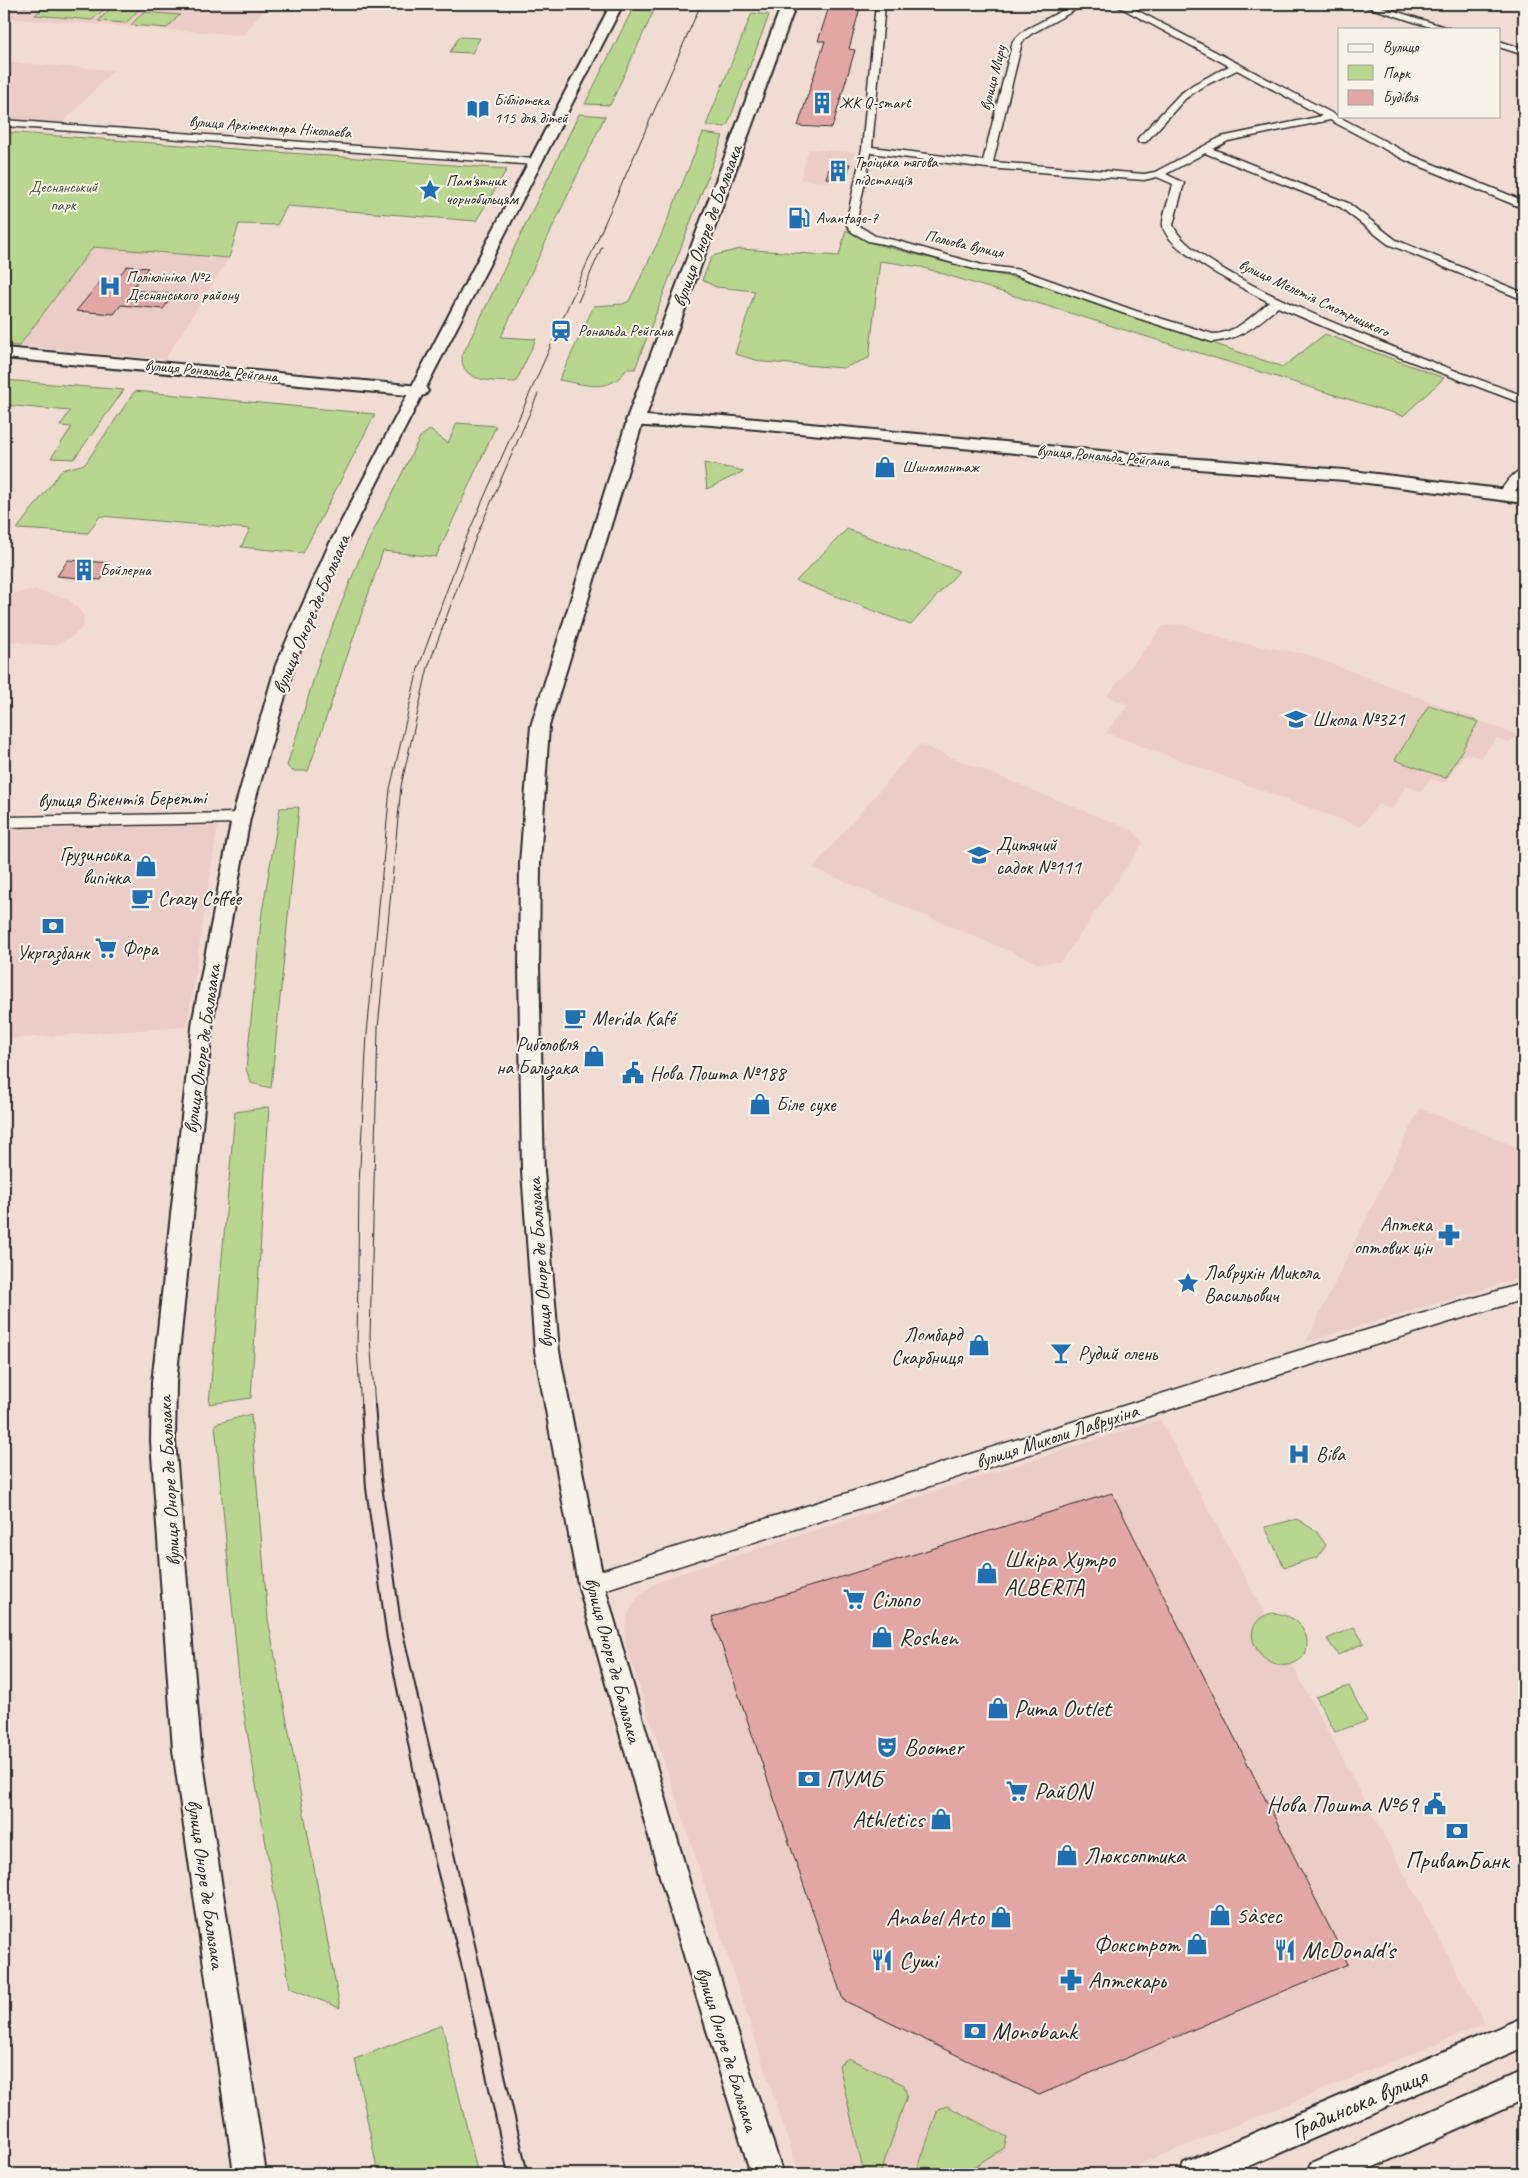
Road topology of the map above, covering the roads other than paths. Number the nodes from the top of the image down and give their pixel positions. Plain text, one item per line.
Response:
1 (617, 4) edge
2 (789, 4) edge
3 (880, 4) edge
4 (1081, 4) edge
5 (1119, 4) edge
6 (1364, 4) edge
7 (1444, 28) edge
8 (1500, 44) edge
9 (1524, 52) edge
10 (1236, 67) junction
11 (1329, 117) junction
12 (4, 123) edge
13 (1142, 140) dead end
14 (867, 149) junction
15 (1203, 149) junction
16 (535, 162) junction
17 (987, 165) junction
18 (1158, 174) junction
19 (1524, 204) edge
20 (1524, 297) edge
21 (1277, 302) junction
22 (4, 353) edge
23 (4, 366) edge
24 (415, 397) junction
25 (1524, 400) edge
26 (637, 415) junction
27 (1524, 473) edge
28 (1504, 495) junction
29 (1524, 498) edge
30 (240, 818) junction
31 (4, 822) edge
32 (1524, 1291) edge
33 (591, 1584) junction
34 (1524, 2032) edge
35 (1524, 2085) edge
36 (250, 2174) edge
37 (767, 2174) edge
38 (1195, 2174) edge
39 (1324, 2174) edge

1 - 16 street, вулиця Оноре де Бальзака
2 - 26 main road, вулиця Оноре де Бальзака
3 - 14 street, Польова вулиця
4 - 17 street, вулиця Миру
5 - 10 street
6 - 7 street
8 - 9 street
10 - 11 street
10 - 13 street
11 - 15 street
11 - 19 street
12 - 16 street, вулиця Архітектора Ніколаєва
14 - 17 street
14 - 21 street, Польова вулиця
15 - 18 street
15 - 20 street
16 - 24 street, вулиця Оноре де Бальзака
17 - 18 street
18 - 21 street, вулиця Мелетія Смотрицького
21 - 25 street, вулиця Мелетія Смотрицького
22 - 24 main road, вулиця Рональда Рейгана
23 - 24 main road, вулиця Рональда Рейгана
24 - 30 street, вулиця Оноре де Бальзака
26 - 28 main road, вулиця Рональда Рейгана
26 - 33 street, вулиця Оноре де Бальзака
27 - 28 street
28 - 29 main road, вулиця Рональда Рейгана
30 - 31 street, вулиця Вікентія Беретті
30 - 36 street, вулиця Оноре де Бальзака
32 - 33 street, вулиця Миколи Лаврухіна
33 - 37 street, вулиця Оноре де Бальзака
34 - 38 street, Градинська вулиця
35 - 39 street

